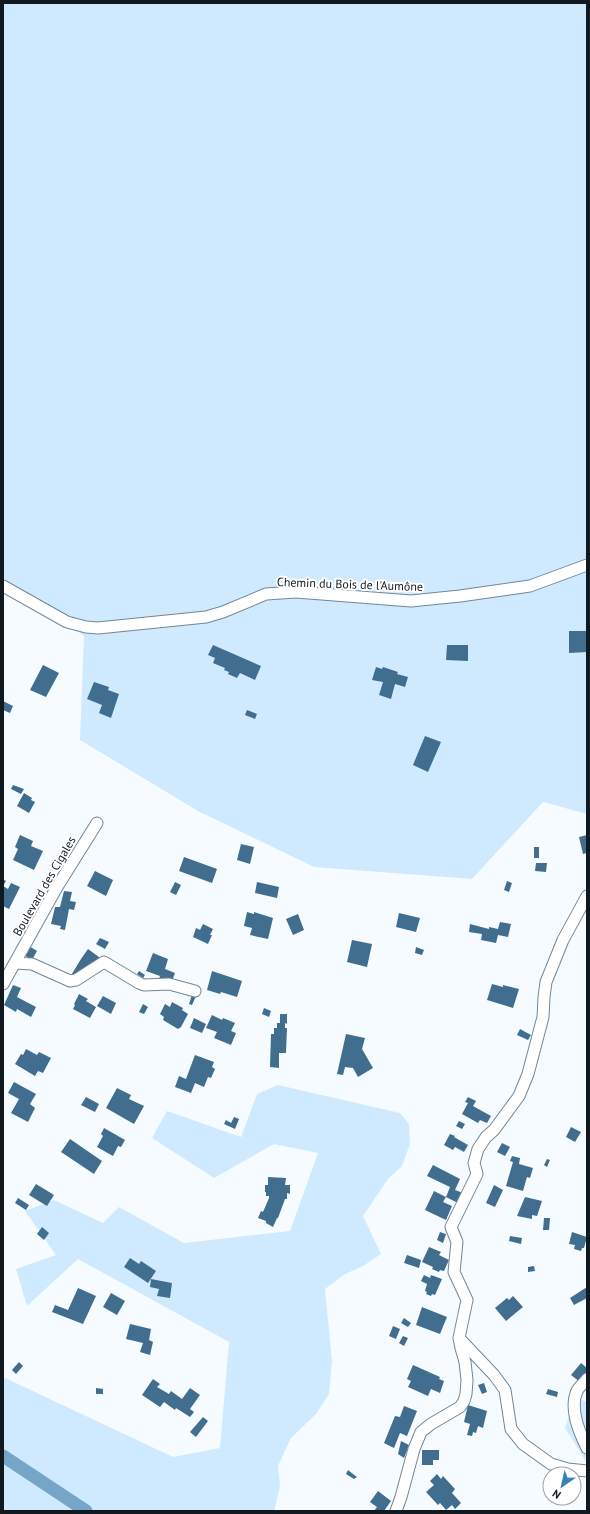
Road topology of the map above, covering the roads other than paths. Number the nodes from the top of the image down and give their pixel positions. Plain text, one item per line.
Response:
1 (587, 565) edge
2 (3, 586) edge
3 (97, 823) dead end
4 (587, 896) edge
5 (14, 963) junction
6 (3, 984) edge
7 (195, 991) dead end
8 (460, 1338) junction
9 (587, 1379) edge
10 (587, 1448) edge
11 (587, 1471) edge
12 (396, 1511) edge

1 - 2 street, Chemin du Bois de l'Aumône
3 - 5 street, Boulevard des Cigales
4 - 8 street
5 - 6 street, Boulevard des Cigales
5 - 7 street
8 - 11 street
8 - 12 street
9 - 10 street

